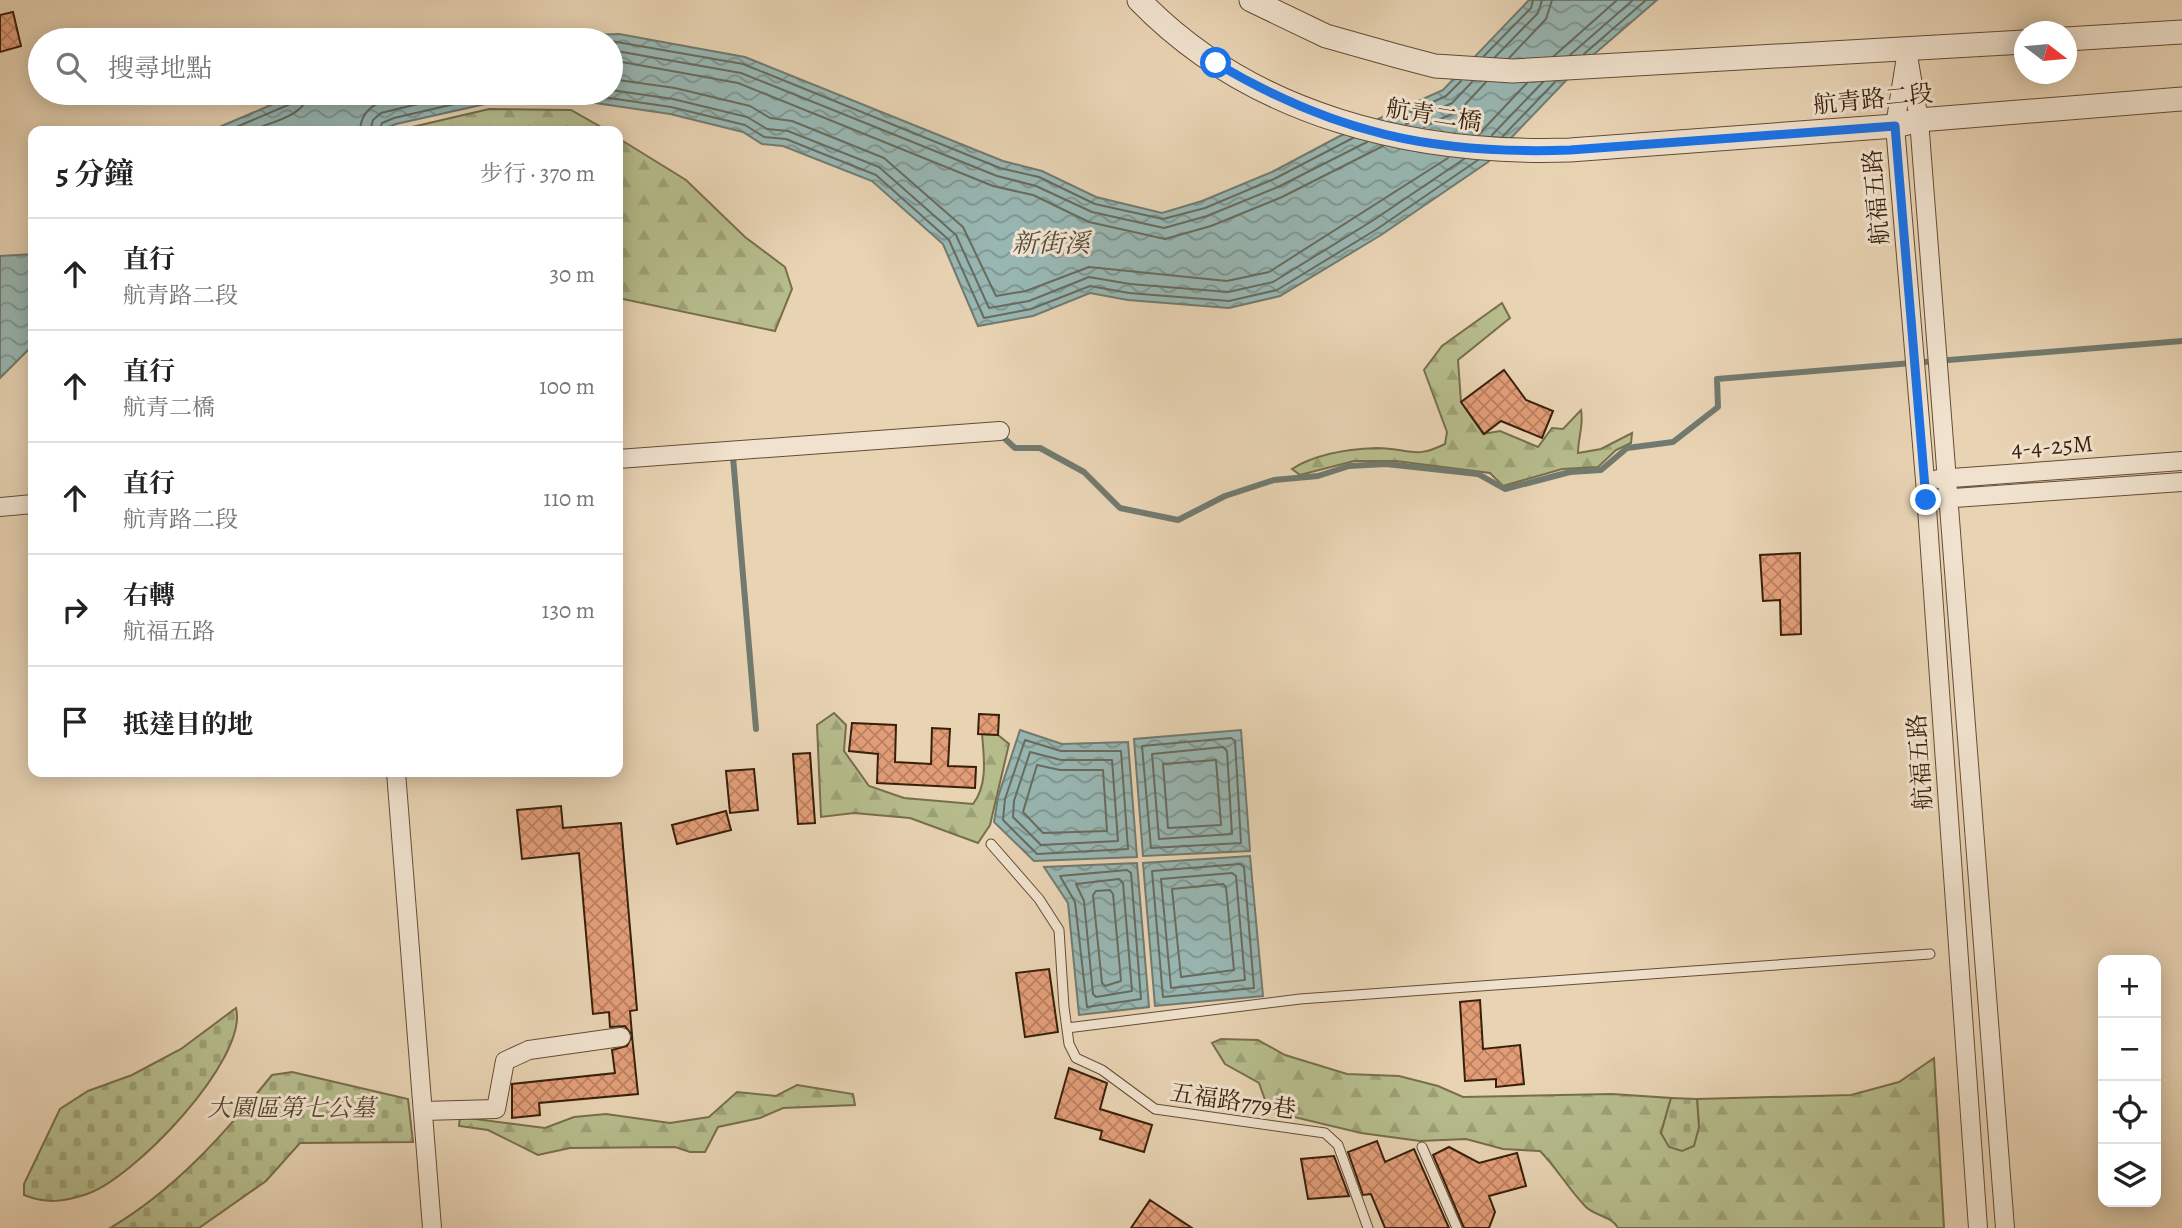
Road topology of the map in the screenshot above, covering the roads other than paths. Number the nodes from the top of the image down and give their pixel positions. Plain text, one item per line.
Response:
1 (1139, 0) edge
2 (1251, 0) edge
3 (2182, 32) edge
4 (2077, 38) edge
5 (2014, 43) edge
6 (1907, 50) junction
7 (1654, 64) joint
8 (2182, 99) edge
9 (1919, 120) junction
10 (1895, 126) junction
11 (1570, 150) joint
12 (1000, 431) dead end
13 (623, 459) edge
14 (2182, 461) edge
15 (1948, 478) junction
16 (1925, 480) junction
17 (2182, 482) edge
18 (1949, 498) junction
19 (1926, 500) junction
20 (28, 505) edge
21 (0, 507) edge
22 (396, 777) edge
23 (991, 844) dead end
24 (1930, 954) dead end
25 (1068, 1028) junction
26 (621, 1037) dead end
27 (423, 1111) junction
28 (1422, 1147) dead end
29 (432, 1228) edge
30 (1368, 1228) edge
31 (1457, 1228) edge
32 (1978, 1228) edge
33 (2005, 1228) edge

1 - 11 street, 航青二橋
2 - 7 street, 航青二橋
3 - 4 street
5 - 6 street, 航青路二段
6 - 7 street, 航青路二段
6 - 9 street, 航福五路
6 - 10 street, 航福五路
8 - 9 street, 航青路二段
9 - 10 street, 航青路二段
9 - 15 street, 航福五路
10 - 11 street, 航青路二段
10 - 16 street, 航福五路
12 - 13 street
14 - 15 street, 4-4-25M
15 - 16 street, 4-4-25M
15 - 18 street, 航福五路
16 - 19 street, 航福五路
17 - 18 street, 4-4-25M
18 - 19 street, 4-4-25M
18 - 33 street, 航福五路
19 - 32 street, 航福五路
20 - 21 street
22 - 27 street
23 - 25 lane, 五福路779巷
24 - 25 lane
25 - 30 lane, 五福路779巷
26 - 27 street
27 - 29 street
28 - 31 lane

